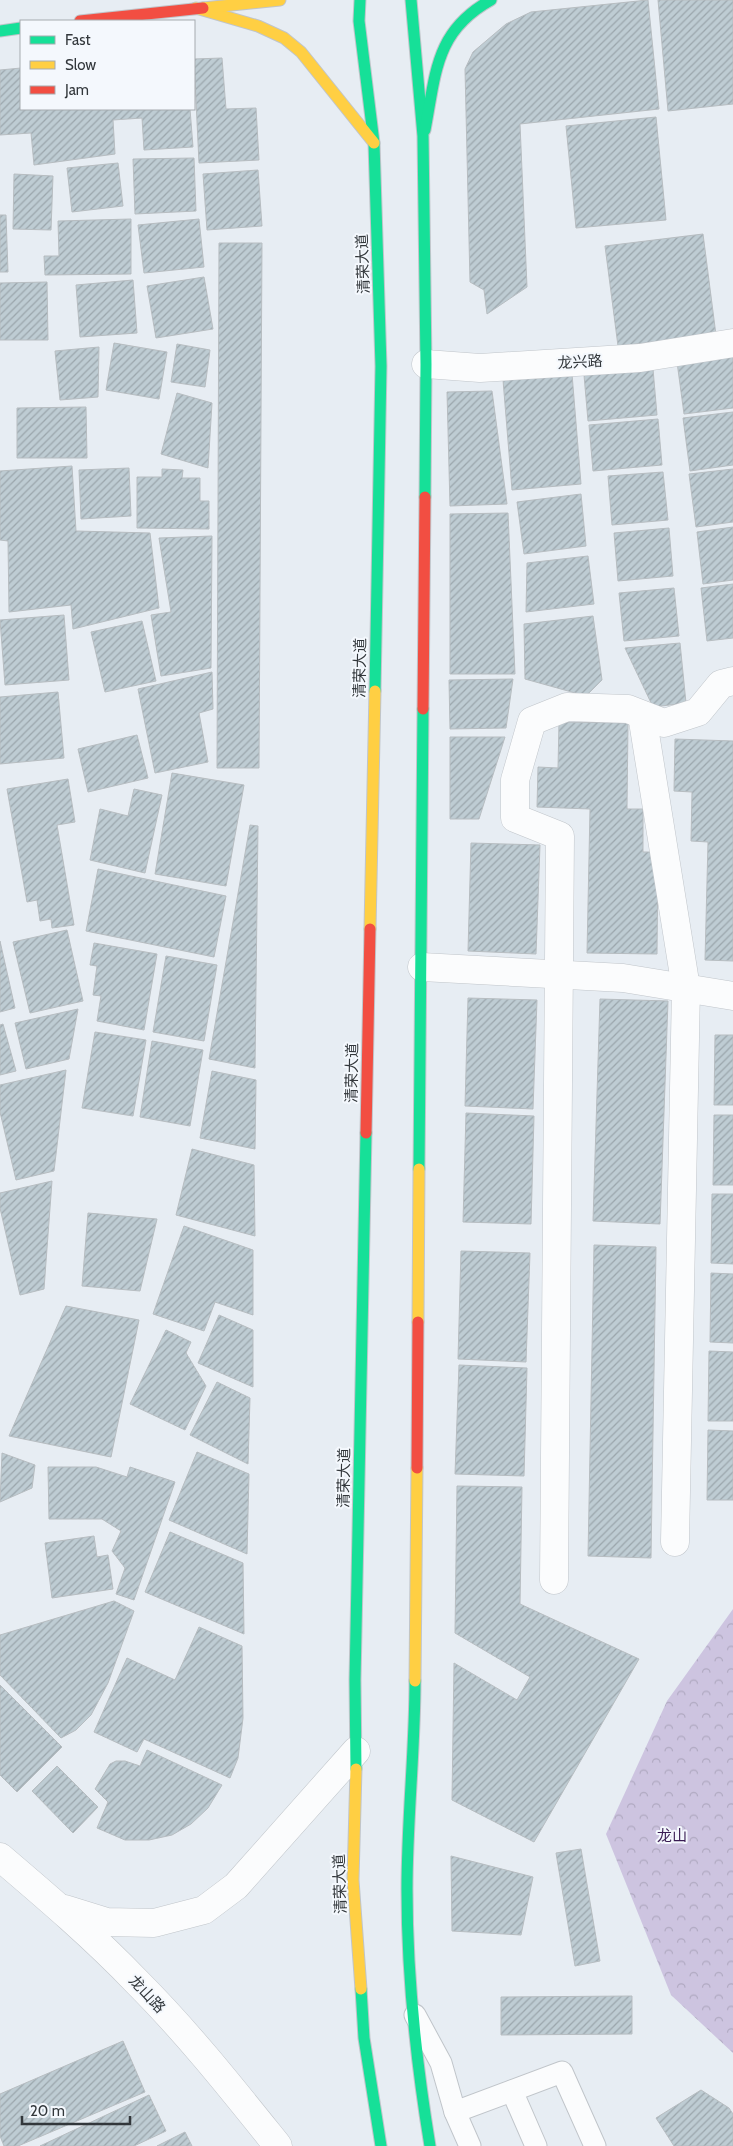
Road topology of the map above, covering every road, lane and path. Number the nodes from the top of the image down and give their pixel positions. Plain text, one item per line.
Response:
1 (280, 0) edge
2 (360, 0) edge
3 (411, 0) edge
4 (491, 0) edge
5 (196, 8) junction
6 (89, 20) edge
7 (20, 28) edge
8 (0, 31) edge
9 (423, 136) junction
10 (374, 142) junction
11 (733, 344) edge
12 (426, 364) junction
13 (733, 681) edge
14 (642, 715) junction
15 (422, 967) junction
16 (559, 974) junction
17 (686, 988) junction
18 (733, 996) edge
19 (675, 1542) dead end
20 (554, 1580) dead end
21 (356, 1751) junction
22 (0, 1857) edge
23 (60, 1907) junction
24 (412, 2008) junction
25 (512, 2091) junction
26 (455, 2112) junction
27 (278, 2146) edge
28 (381, 2146) edge
29 (430, 2146) edge
30 (470, 2146) edge
31 (536, 2146) edge
32 (595, 2146) edge

1 - 5 main road
2 - 10 main road, 清荣大道
3 - 9 main road
4 - 9 main road
5 - 6 main road
5 - 10 main road
7 - 8 main road
9 - 12 main road
10 - 21 main road, 清荣大道
11 - 12 street, 龙兴路
12 - 15 main road
13 - 14 street
14 - 16 street
14 - 17 street
15 - 16 street
15 - 24 main road
16 - 17 street
16 - 20 street
17 - 18 street
17 - 19 street
21 - 23 street
21 - 28 main road, 清荣大道
22 - 23 street, 龙山路
23 - 27 street, 龙山路
24 - 26 lane
24 - 29 main road
25 - 26 lane
25 - 31 lane
25 - 32 lane
26 - 30 lane

